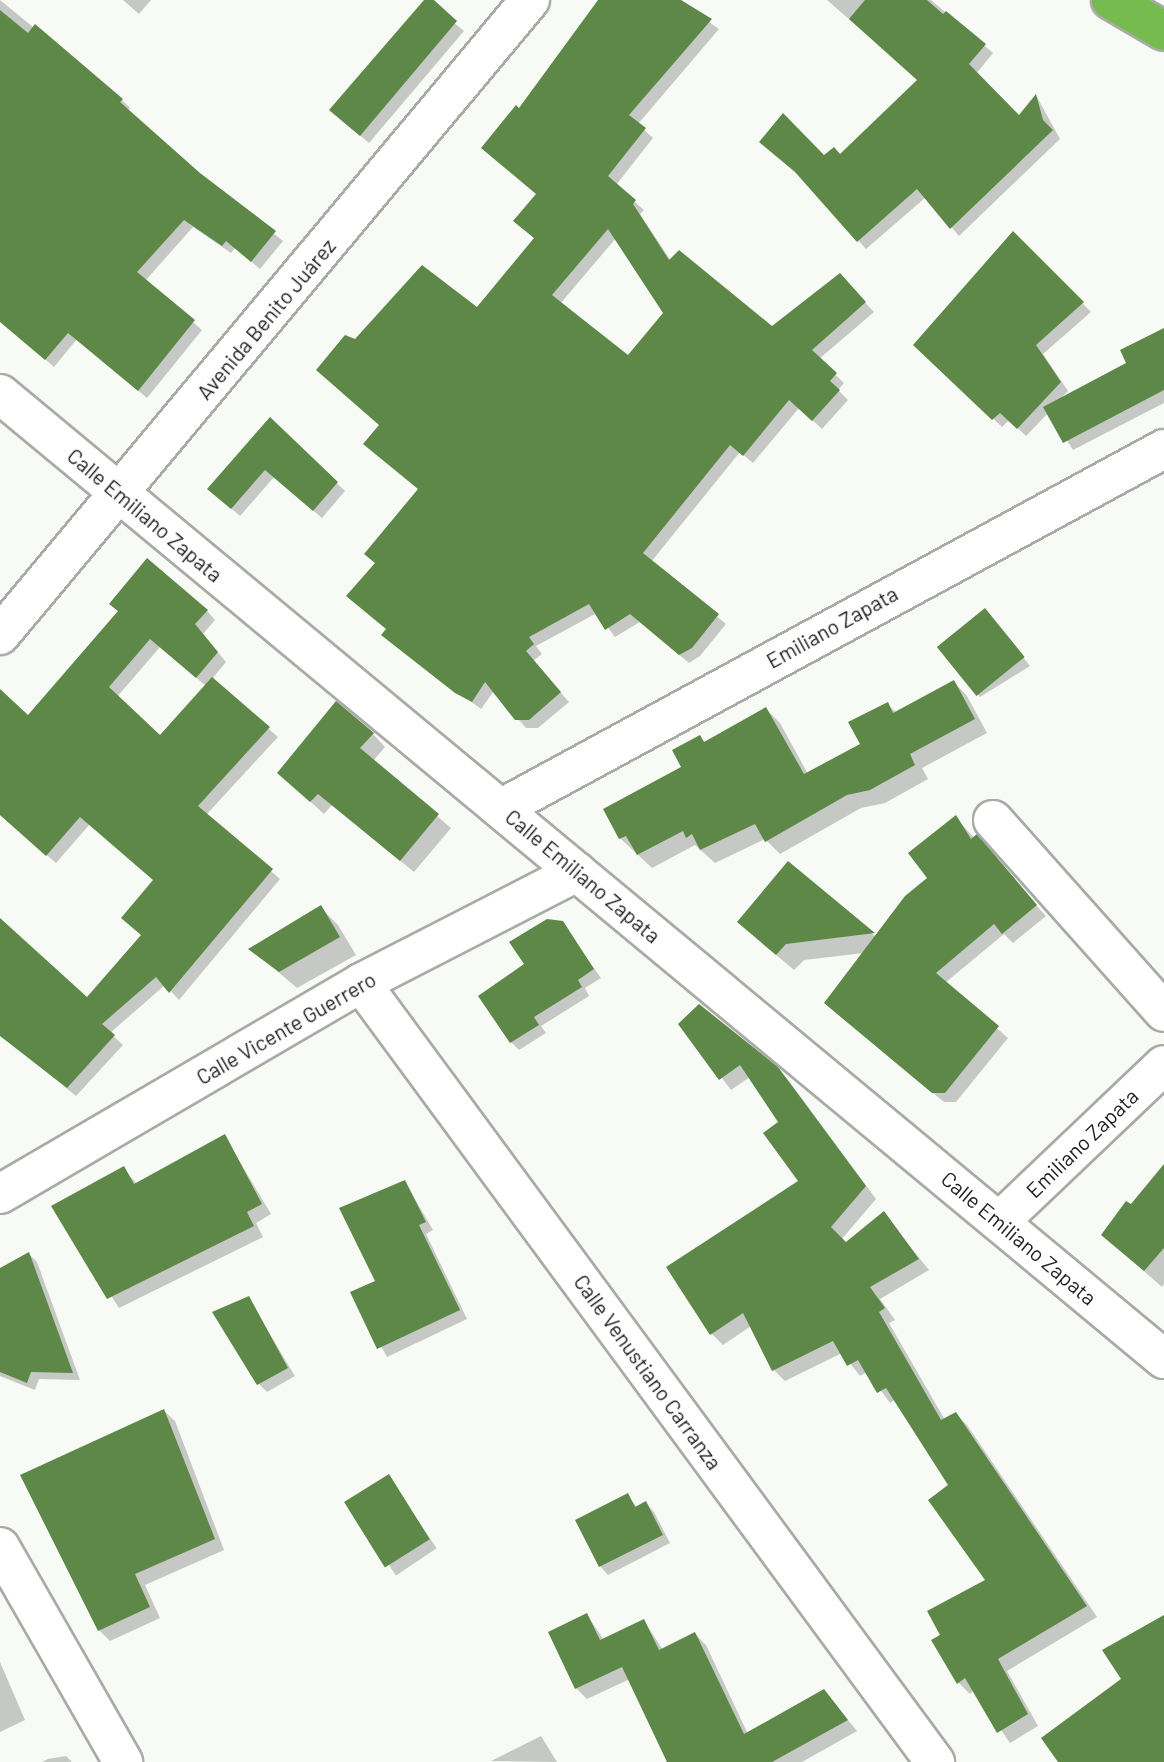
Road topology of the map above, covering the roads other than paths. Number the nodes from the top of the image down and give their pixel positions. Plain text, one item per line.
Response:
1 (530, 0) edge
2 (1111, 0) edge
3 (1164, 31) edge
4 (0, 394) edge
5 (1164, 449) edge
6 (120, 495) junction
7 (0, 635) edge
8 (502, 808) junction
9 (993, 820) dead end
10 (578, 872) junction
11 (361, 983) junction
12 (1164, 1012) edge
13 (1164, 1065) edge
14 (0, 1194) edge
15 (1000, 1221) junction
16 (1164, 1359) edge
17 (0, 1546) edge
18 (122, 1762) edge
19 (935, 1762) edge

1 - 6 street, Avenida Benito Juárez
2 - 3 highway
4 - 6 street, Calle Emiliano Zapata
5 - 8 street, Emiliano Zapata
6 - 7 street, Avenida Benito Juárez
6 - 8 street, Calle Emiliano Zapata
8 - 10 street, Calle Emiliano Zapata
9 - 12 street
10 - 11 street, Calle Vicente Guerrero
10 - 15 street, Calle Emiliano Zapata
11 - 14 street, Calle Vicente Guerrero
11 - 19 street, Calle Venustiano Carranza
13 - 15 street, Emiliano Zapata
15 - 16 street, Calle Emiliano Zapata
17 - 18 street

